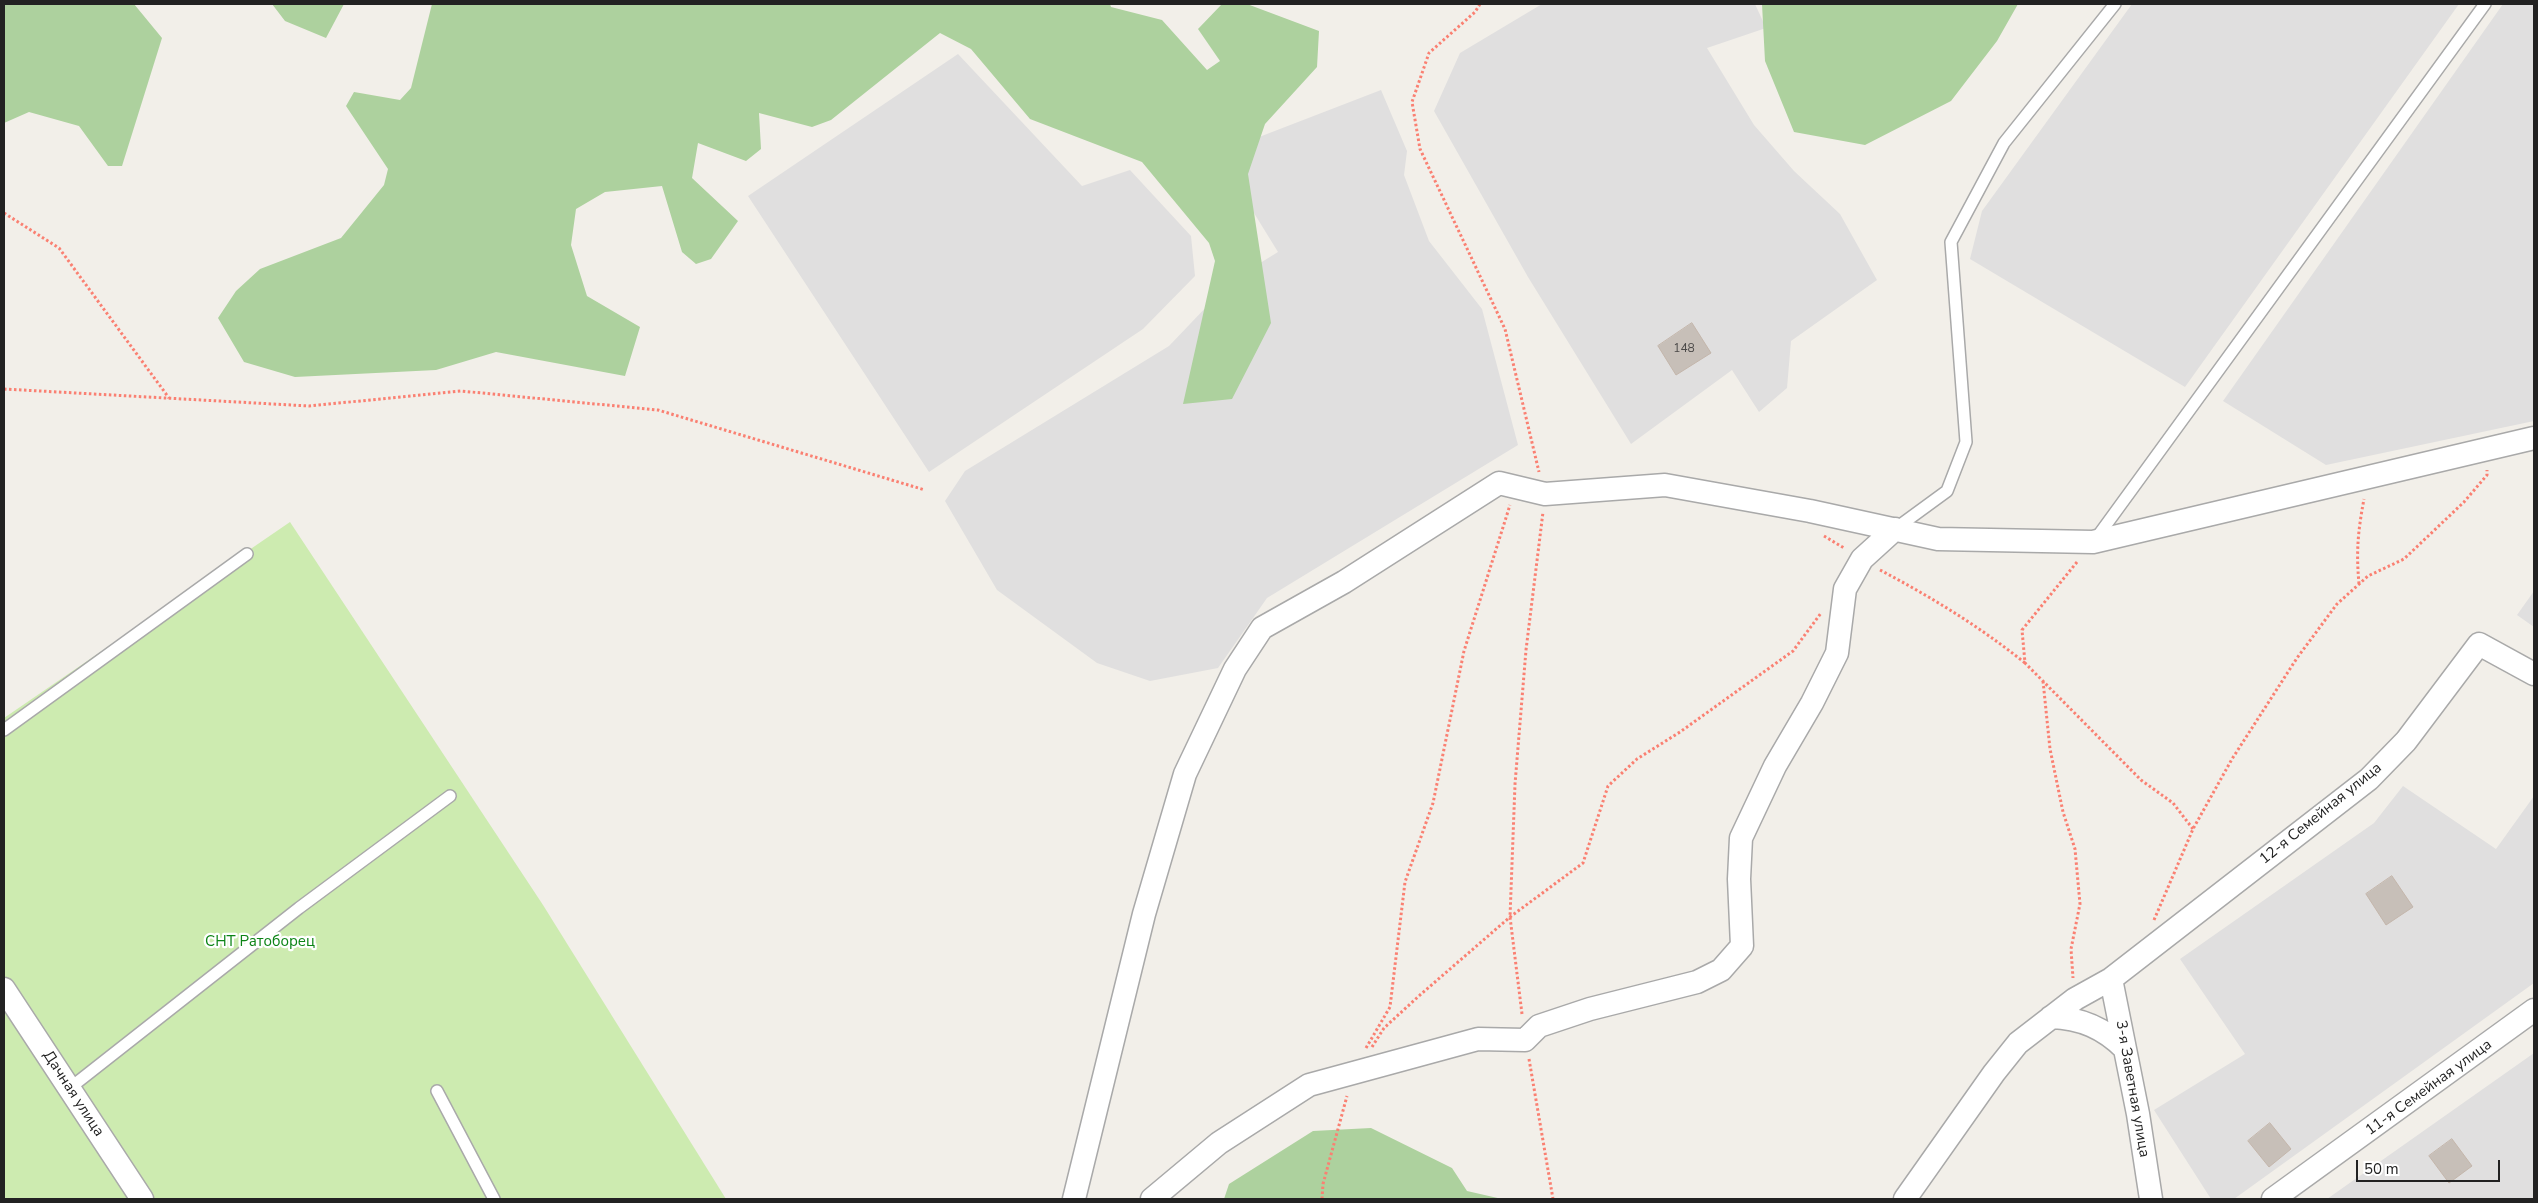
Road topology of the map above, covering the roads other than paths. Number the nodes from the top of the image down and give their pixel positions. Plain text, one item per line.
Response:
1 (2115, 4) edge
2 (2485, 4) edge
3 (2534, 438) edge
4 (1894, 529) junction
5 (2094, 542) junction
6 (247, 554) dead end
7 (2534, 674) edge
8 (4, 730) edge
9 (450, 796) dead end
10 (2111, 979) junction
11 (4, 989) edge
12 (2534, 1010) edge
13 (2052, 1017) junction
14 (2125, 1049) junction
15 (70, 1088) junction
16 (437, 1091) dead end
17 (142, 1199) edge
18 (494, 1199) edge
19 (1074, 1199) edge
20 (1152, 1199) edge
21 (1905, 1199) edge
22 (2151, 1199) edge
23 (2273, 1199) edge

1 - 4 lane
2 - 5 lane
3 - 5 street
4 - 5 street
4 - 19 street
4 - 20 street
6 - 8 lane
7 - 10 street, 12-я Семейная улица
9 - 15 lane
10 - 13 street
10 - 14 street, 3-я Заветная улица
11 - 15 street, Дачная улица
12 - 23 street, 11-я Семейная улица
13 - 14 street
13 - 21 street
14 - 22 street, 3-я Заветная улица
15 - 17 street, Дачная улица
16 - 18 lane

